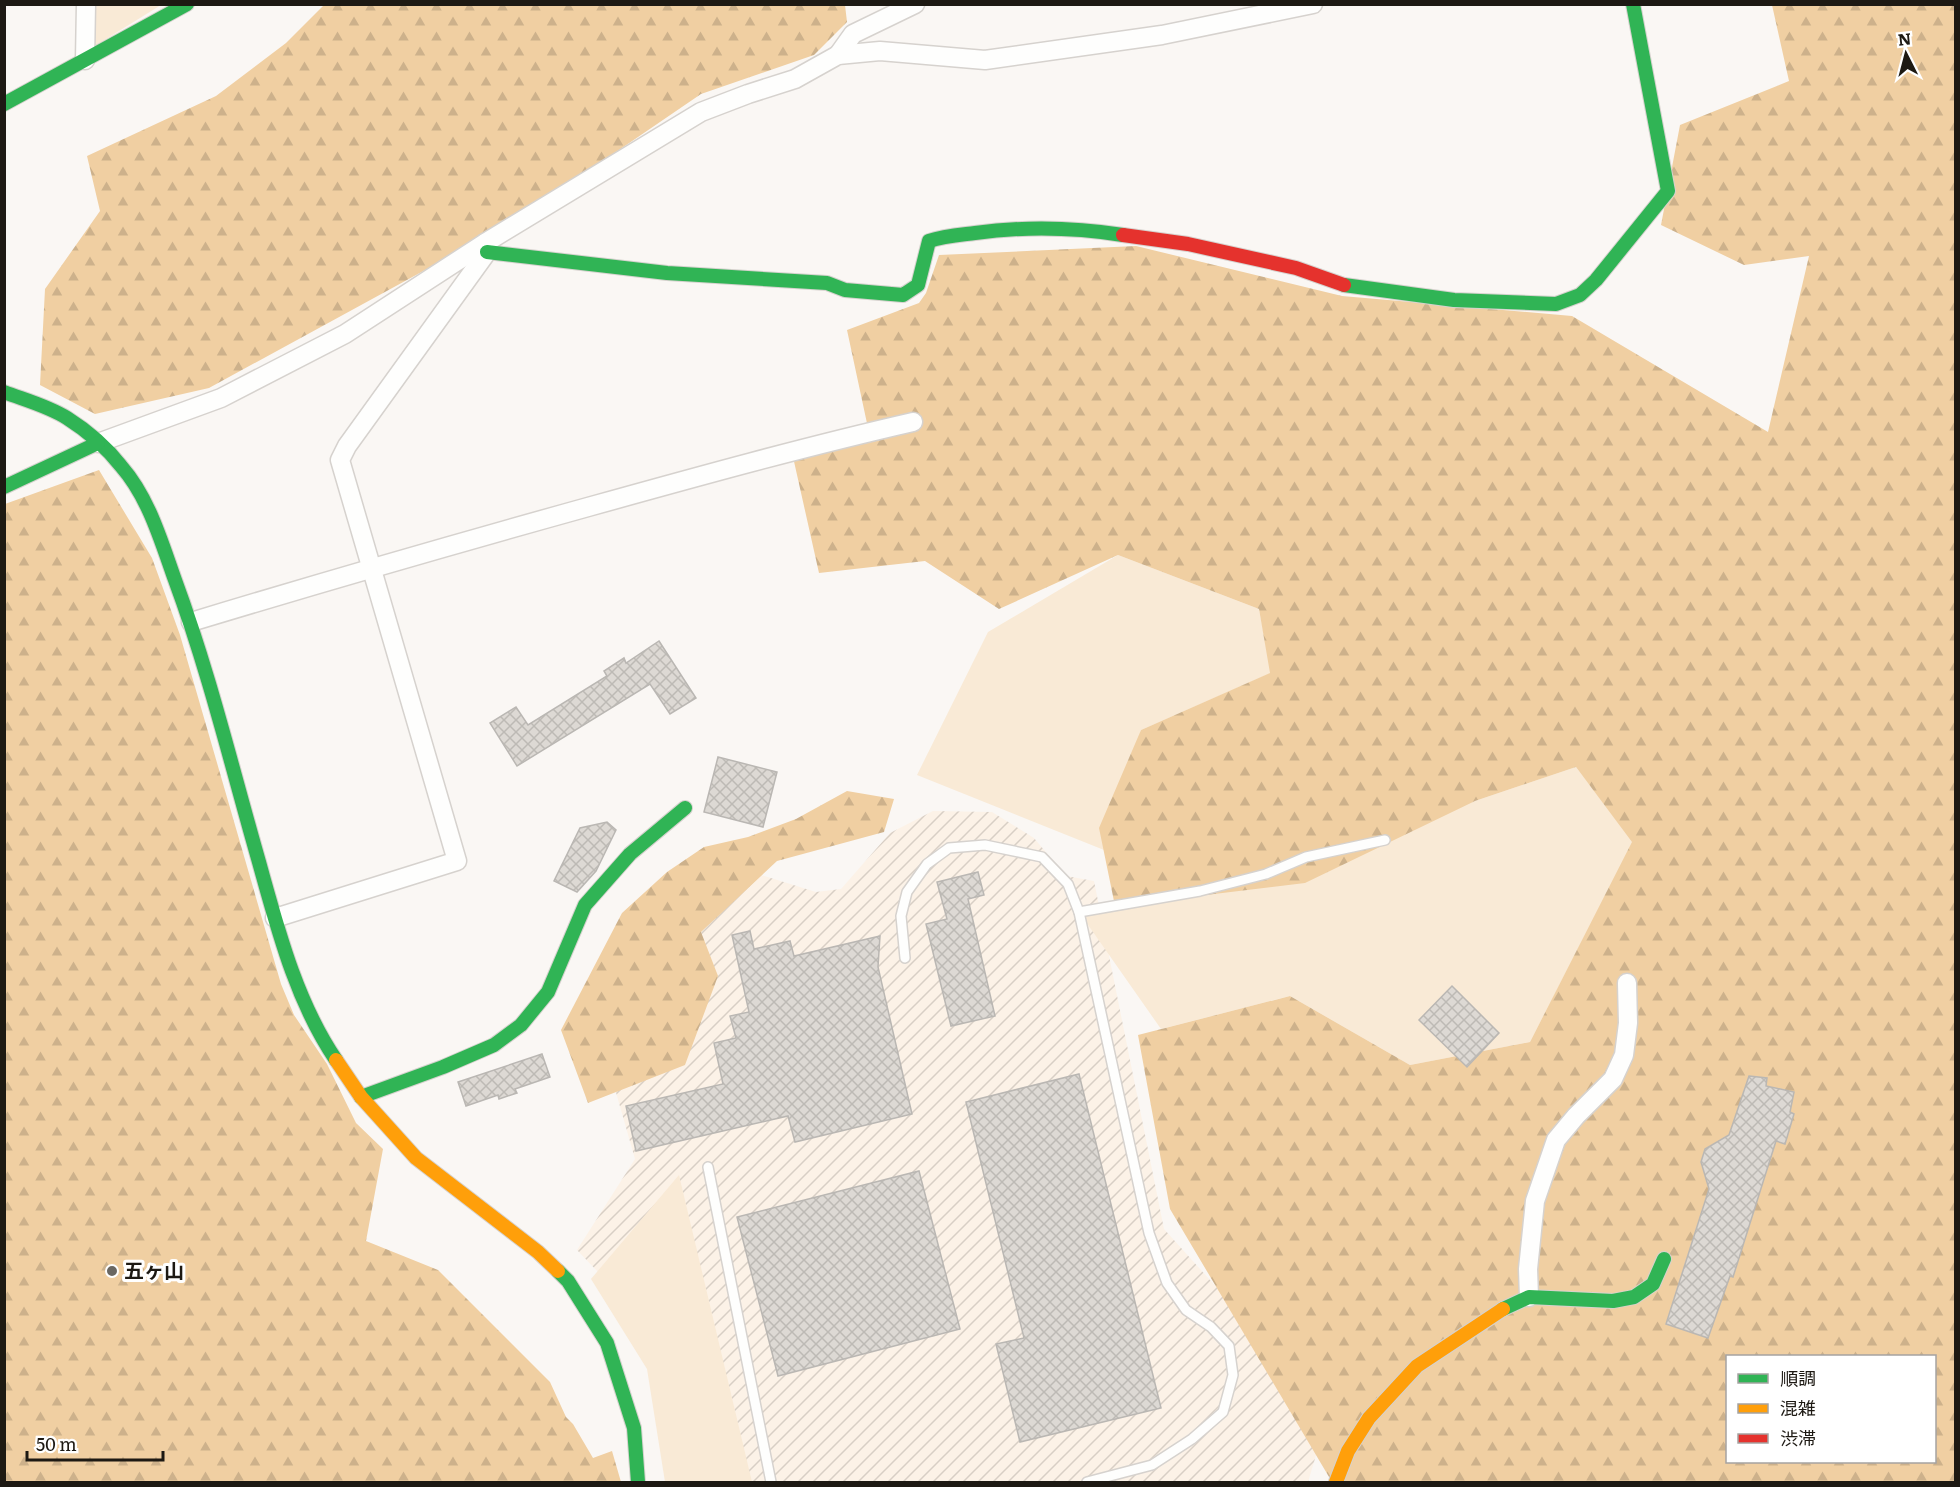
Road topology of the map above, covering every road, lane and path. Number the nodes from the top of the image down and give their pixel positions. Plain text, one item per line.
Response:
1 (86, 4) edge
2 (187, 4) edge
3 (915, 4) edge
4 (1313, 4) edge
5 (1633, 4) edge
6 (838, 55) junction
7 (85, 60) junction
8 (4, 104) edge
9 (486, 248) junction
10 (4, 392) edge
11 (913, 422) dead end
12 (98, 443) junction
13 (4, 487) edge
14 (371, 567) junction
15 (191, 622) junction
16 (685, 808) dead end
17 (1385, 840) dead end
18 (1079, 912) junction
19 (275, 918) junction
20 (905, 958) dead end
21 (1627, 984) dead end
22 (361, 1096) junction
23 (708, 1167) dead end
24 (1664, 1259) dead end
25 (1529, 1297) junction
26 (638, 1482) edge
27 (771, 1482) edge
28 (1087, 1482) edge
29 (1336, 1482) edge

1 - 7 street
2 - 7 street
3 - 6 street
4 - 6 street
5 - 9 street
6 - 9 street
7 - 8 street
9 - 12 street
9 - 14 street
10 - 12 street
11 - 14 street
12 - 13 street
12 - 15 street
14 - 15 street
14 - 19 street
15 - 19 street
16 - 22 street
17 - 18 lane
18 - 20 lane
18 - 28 lane
19 - 22 street
21 - 25 street
22 - 26 street
23 - 27 lane
24 - 25 street
25 - 29 street

